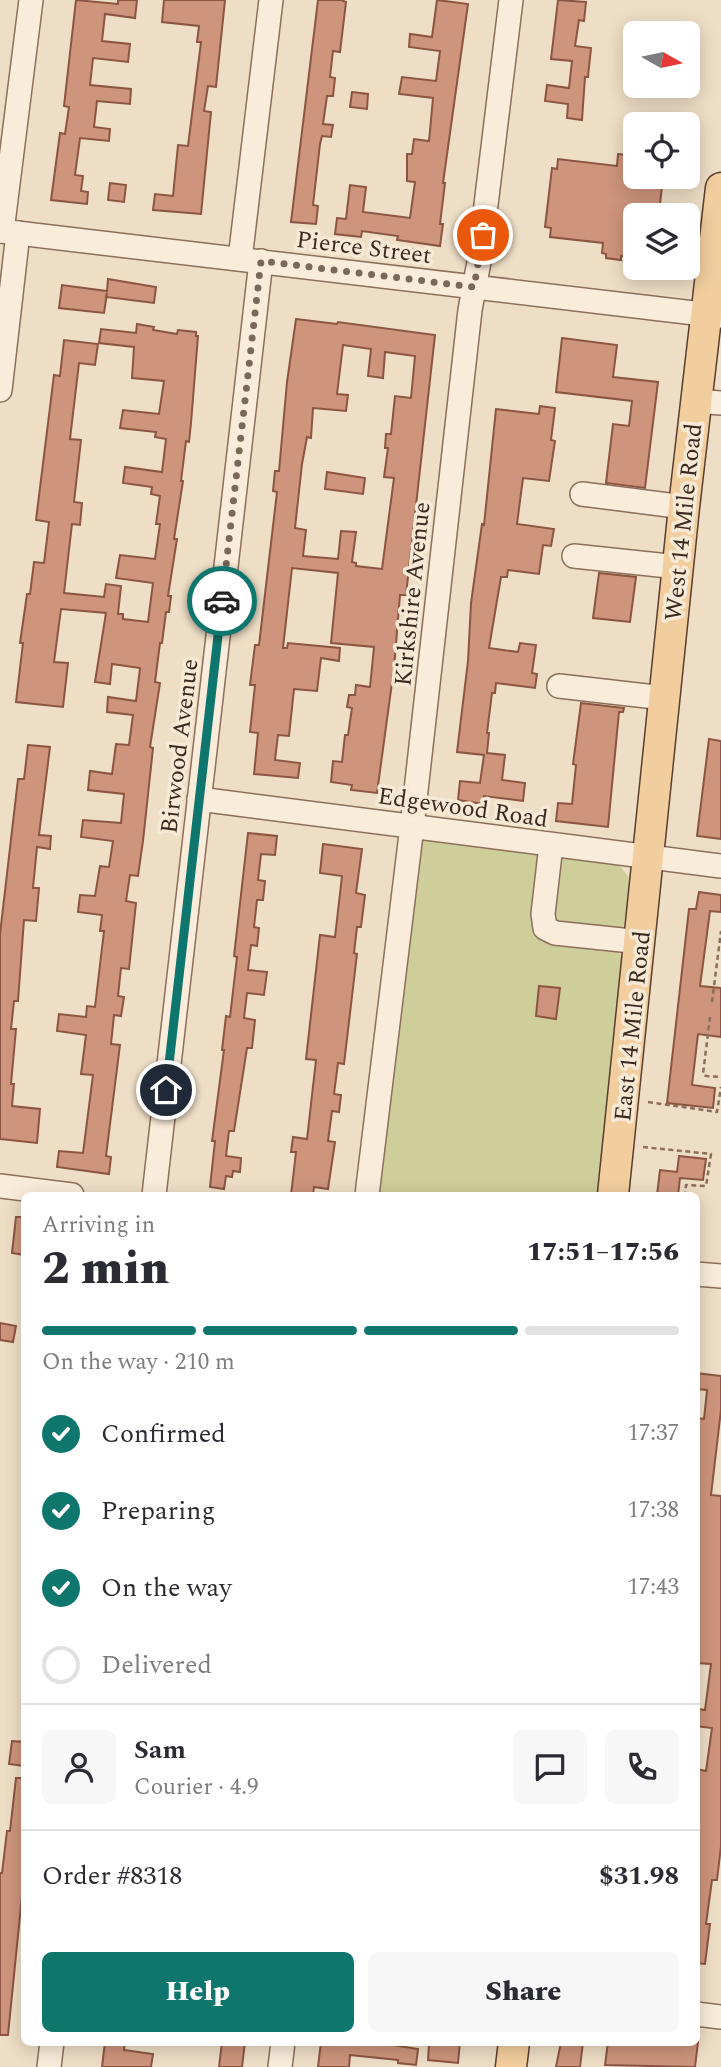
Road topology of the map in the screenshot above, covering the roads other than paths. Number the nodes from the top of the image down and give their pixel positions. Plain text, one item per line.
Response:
1 (31, 0) edge
2 (271, 0) edge
3 (511, 0) edge
4 (721, 188) edge
5 (7, 232) edge
6 (251, 260) junction
7 (474, 287) junction
8 (714, 315) edge
9 (711, 358) edge
10 (0, 390) edge
11 (708, 402) edge
12 (582, 494) dead end
13 (684, 507) junction
14 (574, 556) dead end
15 (678, 567) junction
16 (559, 687) dead end
17 (664, 698) junction
18 (199, 799) junction
19 (412, 826) junction
20 (551, 845) junction
21 (649, 857) junction
22 (721, 866) edge
23 (641, 942) junction
24 (0, 1186) edge
25 (48, 1192) edge
26 (154, 1192) edge
27 (367, 1192) edge
28 (614, 1192) edge
29 (700, 1273) edge
30 (721, 1276) edge
31 (700, 2014) edge
32 (721, 2017) edge
33 (52, 2046) edge
34 (283, 2046) edge
35 (514, 2046) edge
36 (49, 2067) edge
37 (280, 2067) edge
38 (511, 2067) edge

1 - 5 street
2 - 6 street, Birwood Avenue
3 - 7 street, Kirkshire Avenue
4 - 8 main road, West 14 Mile Road
5 - 6 street, Pierce Street
5 - 10 street
6 - 7 street, Pierce Street
6 - 18 street, Birwood Avenue
7 - 8 street, Pierce Street
7 - 19 street, Kirkshire Avenue
8 - 9 main road, West 14 Mile Road
9 - 11 main road, West 14 Mile Road
11 - 13 main road, West 14 Mile Road
12 - 13 street
13 - 15 main road, West 14 Mile Road
14 - 15 street
15 - 17 main road, West 14 Mile Road
16 - 17 street
17 - 21 main road, West 14 Mile Road
18 - 19 street, Edgewood Road
18 - 26 street, Birwood Avenue
19 - 20 street, Edgewood Road
19 - 27 street, Kirkshire Avenue
20 - 21 street, Edgewood Road
20 - 23 street
21 - 22 street, Edgewood Road
21 - 23 main road, East 14 Mile Road
23 - 28 main road, East 14 Mile Road
24 - 25 street
29 - 30 street
31 - 32 street
33 - 36 street
34 - 37 street
35 - 38 main road

